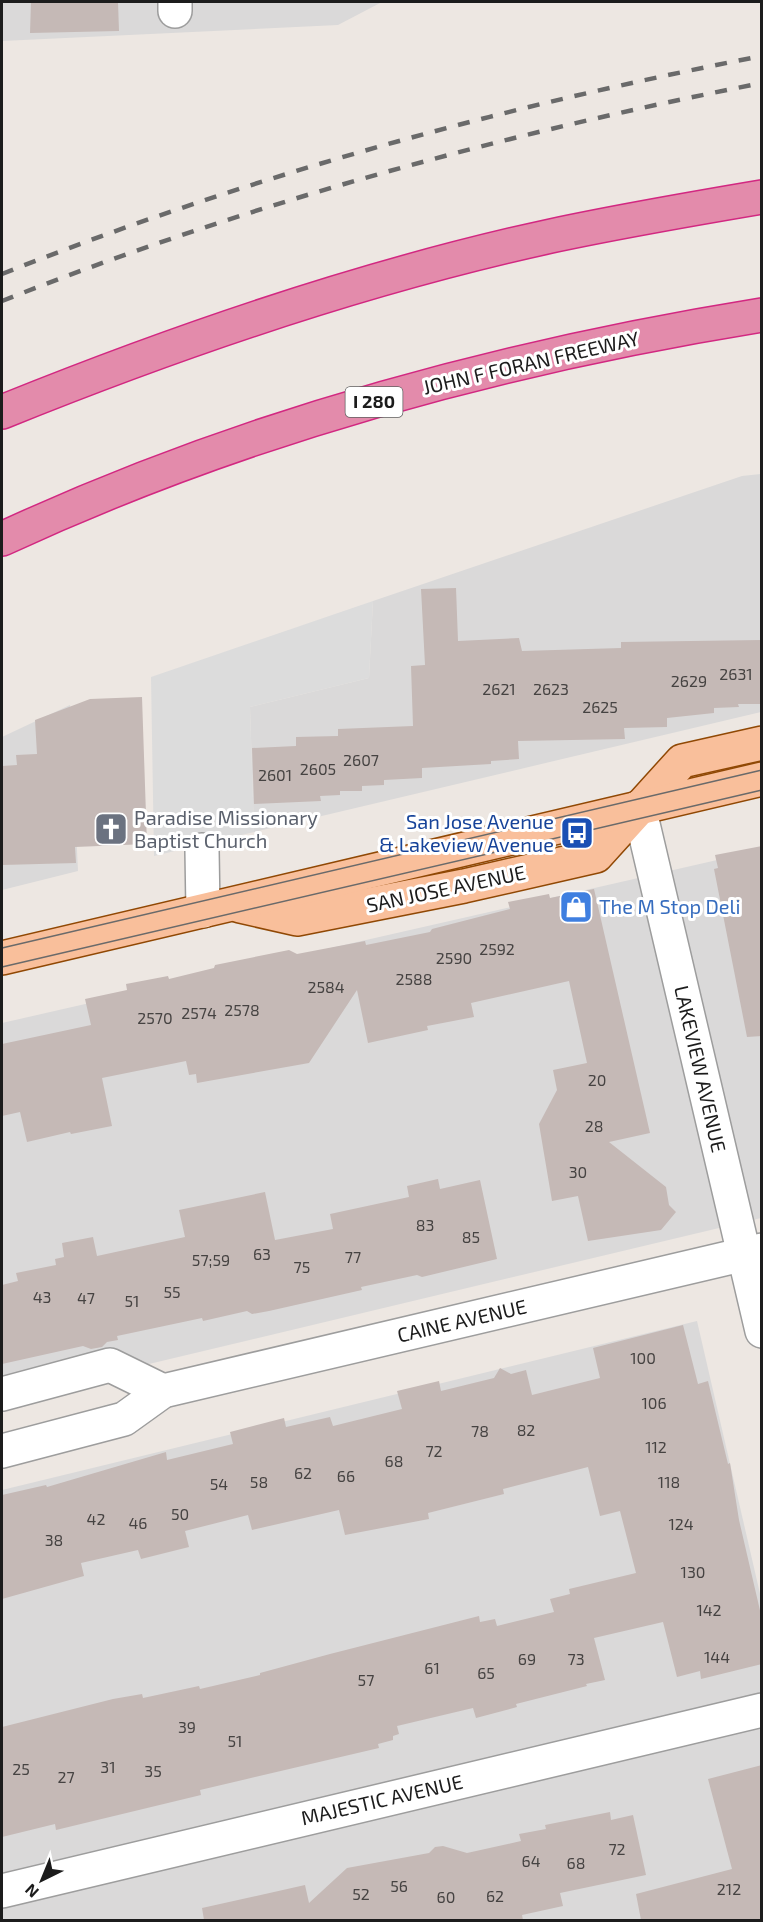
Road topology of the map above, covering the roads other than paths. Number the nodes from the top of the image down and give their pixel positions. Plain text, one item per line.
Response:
1 (762, 198) edge
2 (762, 315) edge
3 (2, 412) edge
4 (2, 539) edge
5 (762, 743) edge
6 (762, 779) edge
7 (639, 807) junction
8 (202, 850) dead end
9 (218, 907) junction
10 (2, 958) edge
11 (753, 1253) edge
12 (762, 1331) edge
13 (163, 1391) junction
14 (2, 1394) edge
15 (2, 1451) edge
16 (762, 1710) edge
17 (2, 1891) edge

1 - 3 highway
2 - 4 highway, JOHN F FORAN FREEWAY / I 280
5 - 7 main road
6 - 7 main road, SAN JOSE AVENUE
7 - 9 main road, SAN JOSE AVENUE
7 - 11 street, LAKEVIEW AVENUE
8 - 9 street
9 - 10 main road, SAN JOSE AVENUE
11 - 12 street, LAKEVIEW AVENUE
11 - 13 street, CAINE AVENUE
13 - 14 street
13 - 15 street, CAINE AVENUE
16 - 17 street, MAJESTIC AVENUE

